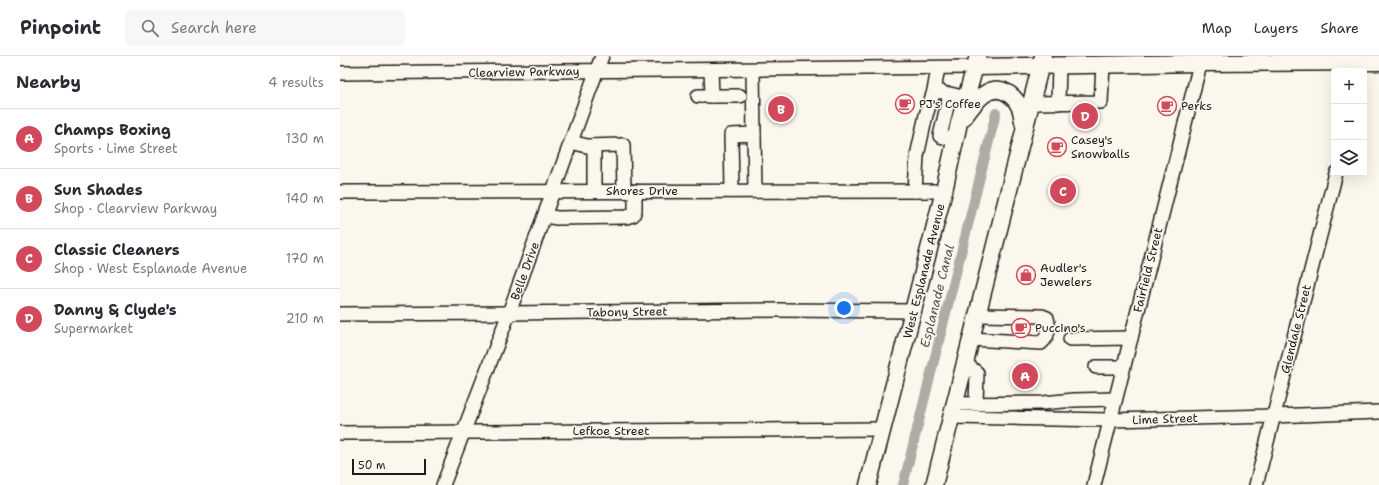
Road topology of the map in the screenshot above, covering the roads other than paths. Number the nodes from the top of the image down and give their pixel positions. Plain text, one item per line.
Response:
1 (602, 56) edge
2 (1201, 60) edge
3 (1042, 61) edge
4 (977, 62) edge
5 (1368, 63) edge
6 (1103, 65) junction
7 (1059, 66) junction
8 (938, 68) junction
9 (711, 70) junction
10 (753, 70) junction
11 (597, 71) junction
12 (340, 73) edge
13 (934, 91) junction
14 (950, 94) junction
15 (698, 96) dead end
16 (712, 96) junction
17 (740, 96) dead end
18 (966, 98) junction
19 (1031, 103) junction
20 (1058, 103) junction
21 (959, 123) junction
22 (1024, 128) junction
23 (754, 134) junction
24 (955, 140) junction
25 (571, 142) junction
26 (594, 146) junction
27 (1335, 176) edge
28 (554, 191) junction
29 (594, 191) junction
30 (630, 191) junction
31 (732, 191) junction
32 (755, 191) junction
33 (915, 191) junction
34 (944, 191) junction
35 (340, 192) edge
36 (545, 216) junction
37 (913, 311) junction
38 (340, 314) edge
39 (509, 314) junction
40 (977, 315) junction
41 (1131, 338) junction
42 (971, 339) junction
43 (1070, 339) dead end
44 (965, 363) junction
45 (1096, 367) dead end
46 (1123, 367) junction
47 (1115, 399) junction
48 (976, 404) junction
49 (953, 411) junction
50 (1379, 412) edge
51 (1273, 416) junction
52 (1110, 420) junction
53 (882, 429) junction
54 (464, 431) junction
55 (340, 433) edge
56 (443, 485) edge
57 (868, 485) edge
58 (934, 485) edge
59 (1094, 485) edge
60 (1256, 485) edge

1 - 11 street, Belle Drive
2 - 5 main road, Clearview Parkway
2 - 6 main road, Clearview Parkway
2 - 41 street, Fairfield Street
3 - 4 main road, Clearview Parkway
3 - 7 main road, Clearview Parkway
3 - 19 main road
4 - 8 street, Clearview Parkway
4 - 18 main road, West Esplanade Avenue
6 - 7 main road, Clearview Parkway
6 - 20 street
7 - 20 street
8 - 10 street, Clearview Parkway
8 - 13 street
9 - 10 street, Clearview Parkway
9 - 11 street, Clearview Parkway
9 - 16 street
10 - 23 street
11 - 12 street, Clearview Parkway
11 - 25 street, Belle Drive
13 - 14 street
13 - 33 street
14 - 18 street
14 - 24 street
15 - 16 street
16 - 17 street
18 - 21 main road, West Esplanade Avenue
19 - 20 street
19 - 22 main road
21 - 22 main road
21 - 24 main road, West Esplanade Avenue
22 - 40 main road
23 - 31 street
23 - 32 street
24 - 34 main road, West Esplanade Avenue
25 - 26 street
25 - 28 street, Belle Drive
26 - 29 street
26 - 30 street
27 - 51 street, Glendale Street
28 - 29 street, Shores Drive
28 - 35 street, Shores Drive
28 - 36 street, Belle Drive
29 - 30 street, Shores Drive
30 - 31 street, Shores Drive
30 - 36 street
31 - 32 street, Shores Drive
32 - 33 street, Shores Drive
33 - 34 street, Shores Drive
34 - 37 main road, West Esplanade Avenue
36 - 39 street, Belle Drive
37 - 39 street, Tabony Street
37 - 53 main road, West Esplanade Avenue
38 - 39 street, Tabony Street
39 - 54 street, Belle Drive
40 - 42 main road
40 - 42 street
41 - 43 street
41 - 46 street, Fairfield Street
42 - 44 main road
44 - 48 street
44 - 49 main road
45 - 46 street
46 - 47 street, Fairfield Street
47 - 48 street
47 - 52 street, Fairfield Street
48 - 49 street
49 - 52 street, Lime Street
49 - 58 main road
50 - 51 street, Lime Street
51 - 52 street, Lime Street
51 - 60 street, Glendale Street
52 - 59 street, Fairfield Street
53 - 54 street, Lefkoe Street
53 - 57 main road, West Esplanade Avenue
54 - 55 street, Lefkoe Street
54 - 56 street, Belle Drive

